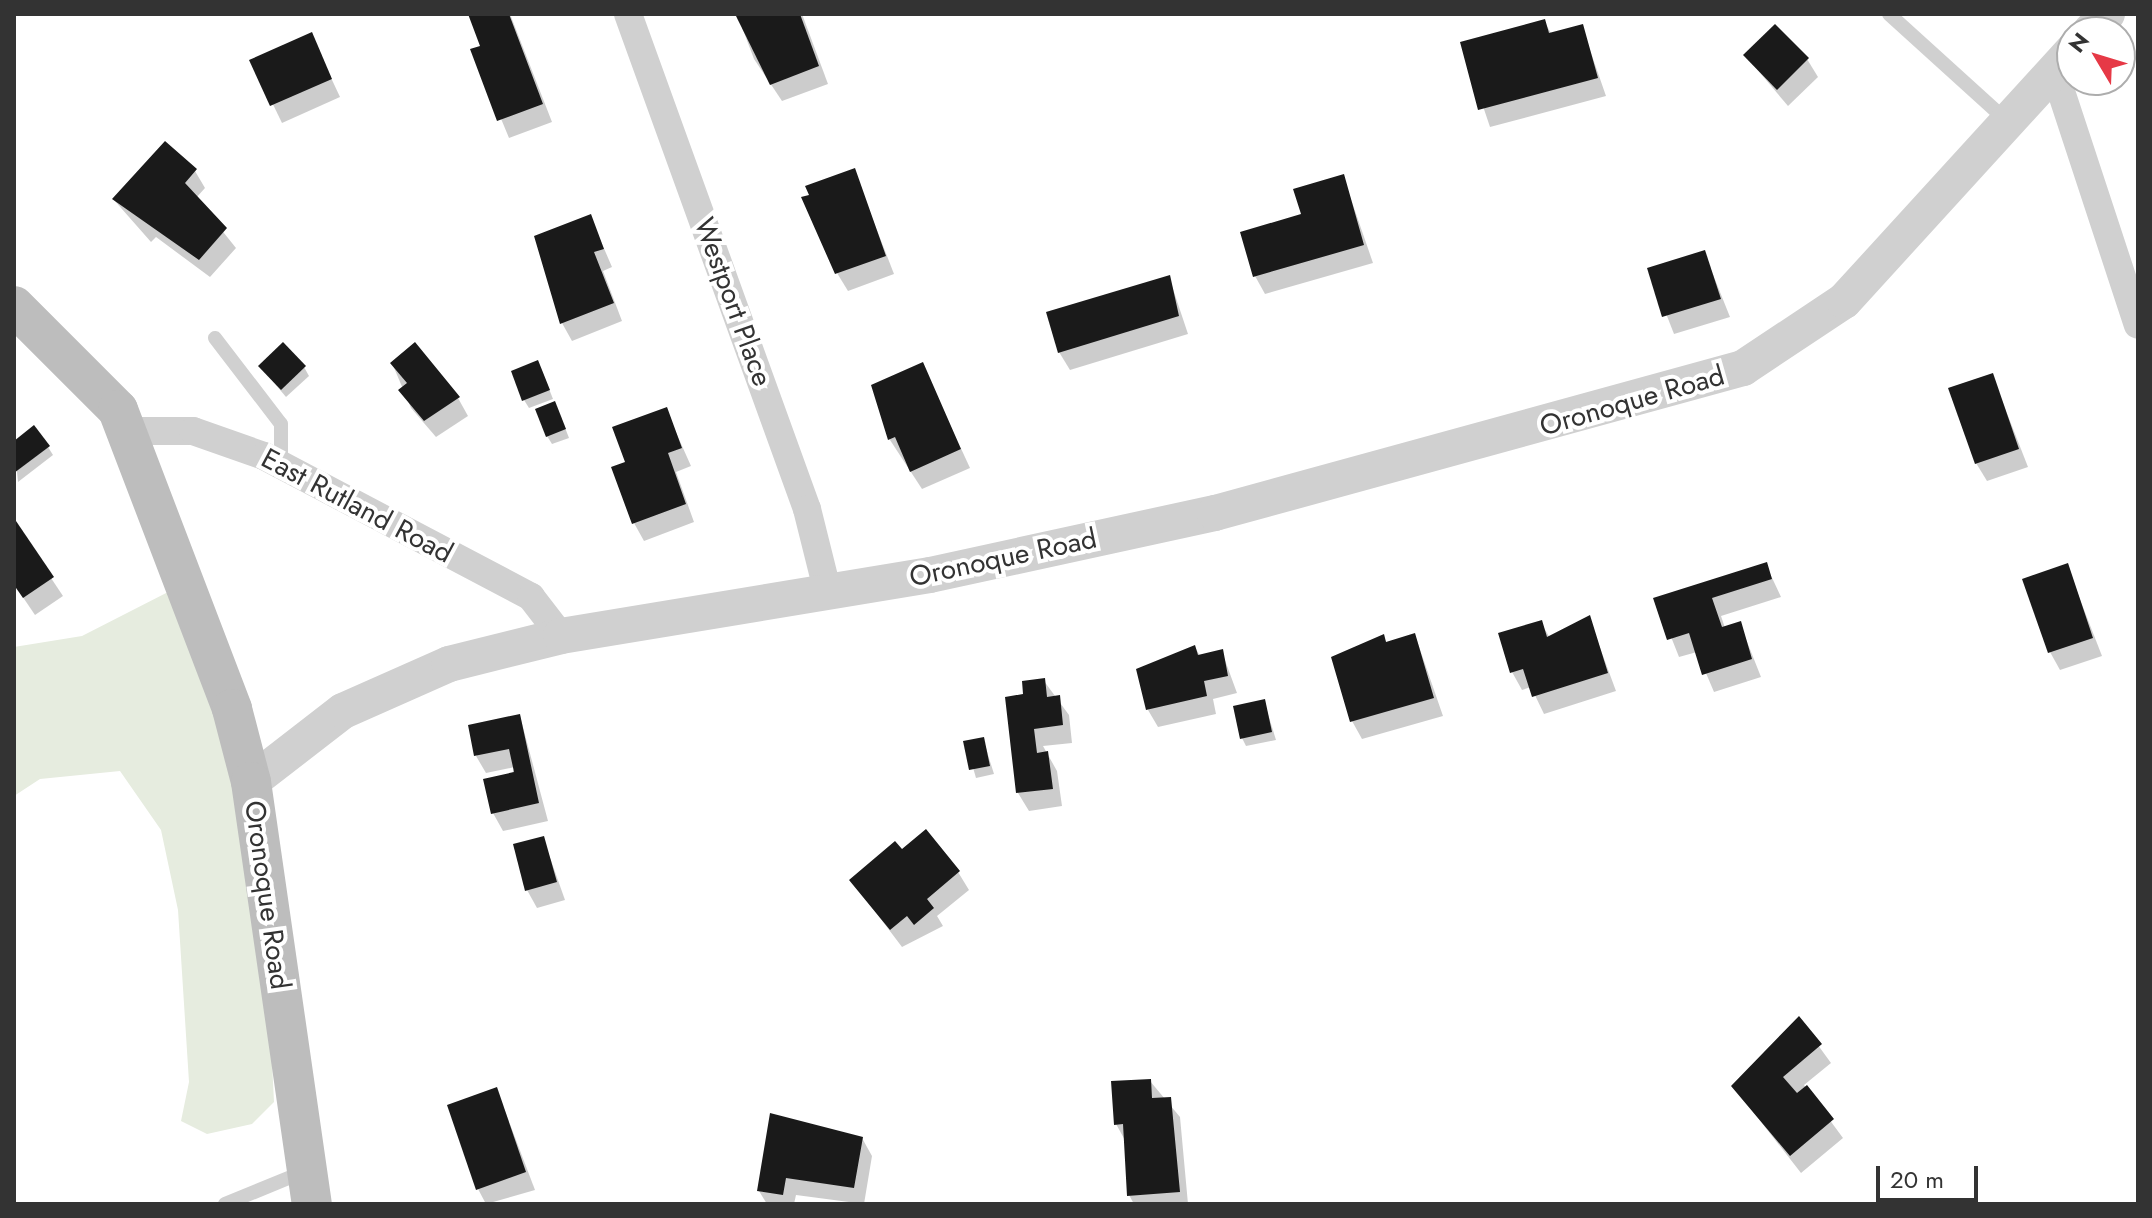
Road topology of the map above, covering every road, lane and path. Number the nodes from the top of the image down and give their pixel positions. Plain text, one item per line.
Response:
1 (628, 14) edge
2 (1889, 14) edge
3 (2056, 69) edge
4 (2073, 96) edge
5 (2008, 122) junction
6 (14, 306) edge
7 (2138, 325) edge
8 (215, 338) dead end
9 (129, 431) junction
10 (281, 466) junction
11 (828, 593) junction
12 (561, 636) junction
13 (251, 782) junction
14 (310, 1187) edge
15 (225, 1204) edge

1 - 11 street, Westport Place
2 - 5 lane
3 - 5 street, Oronoque Road
4 - 7 street
5 - 11 street, Oronoque Road
6 - 9 main road
8 - 10 lane
9 - 10 street, East Rutland Road
9 - 13 main road
10 - 12 street, East Rutland Road
11 - 12 street, Oronoque Road
12 - 13 street, Oronoque Road
13 - 14 main road, Oronoque Road
14 - 15 lane

